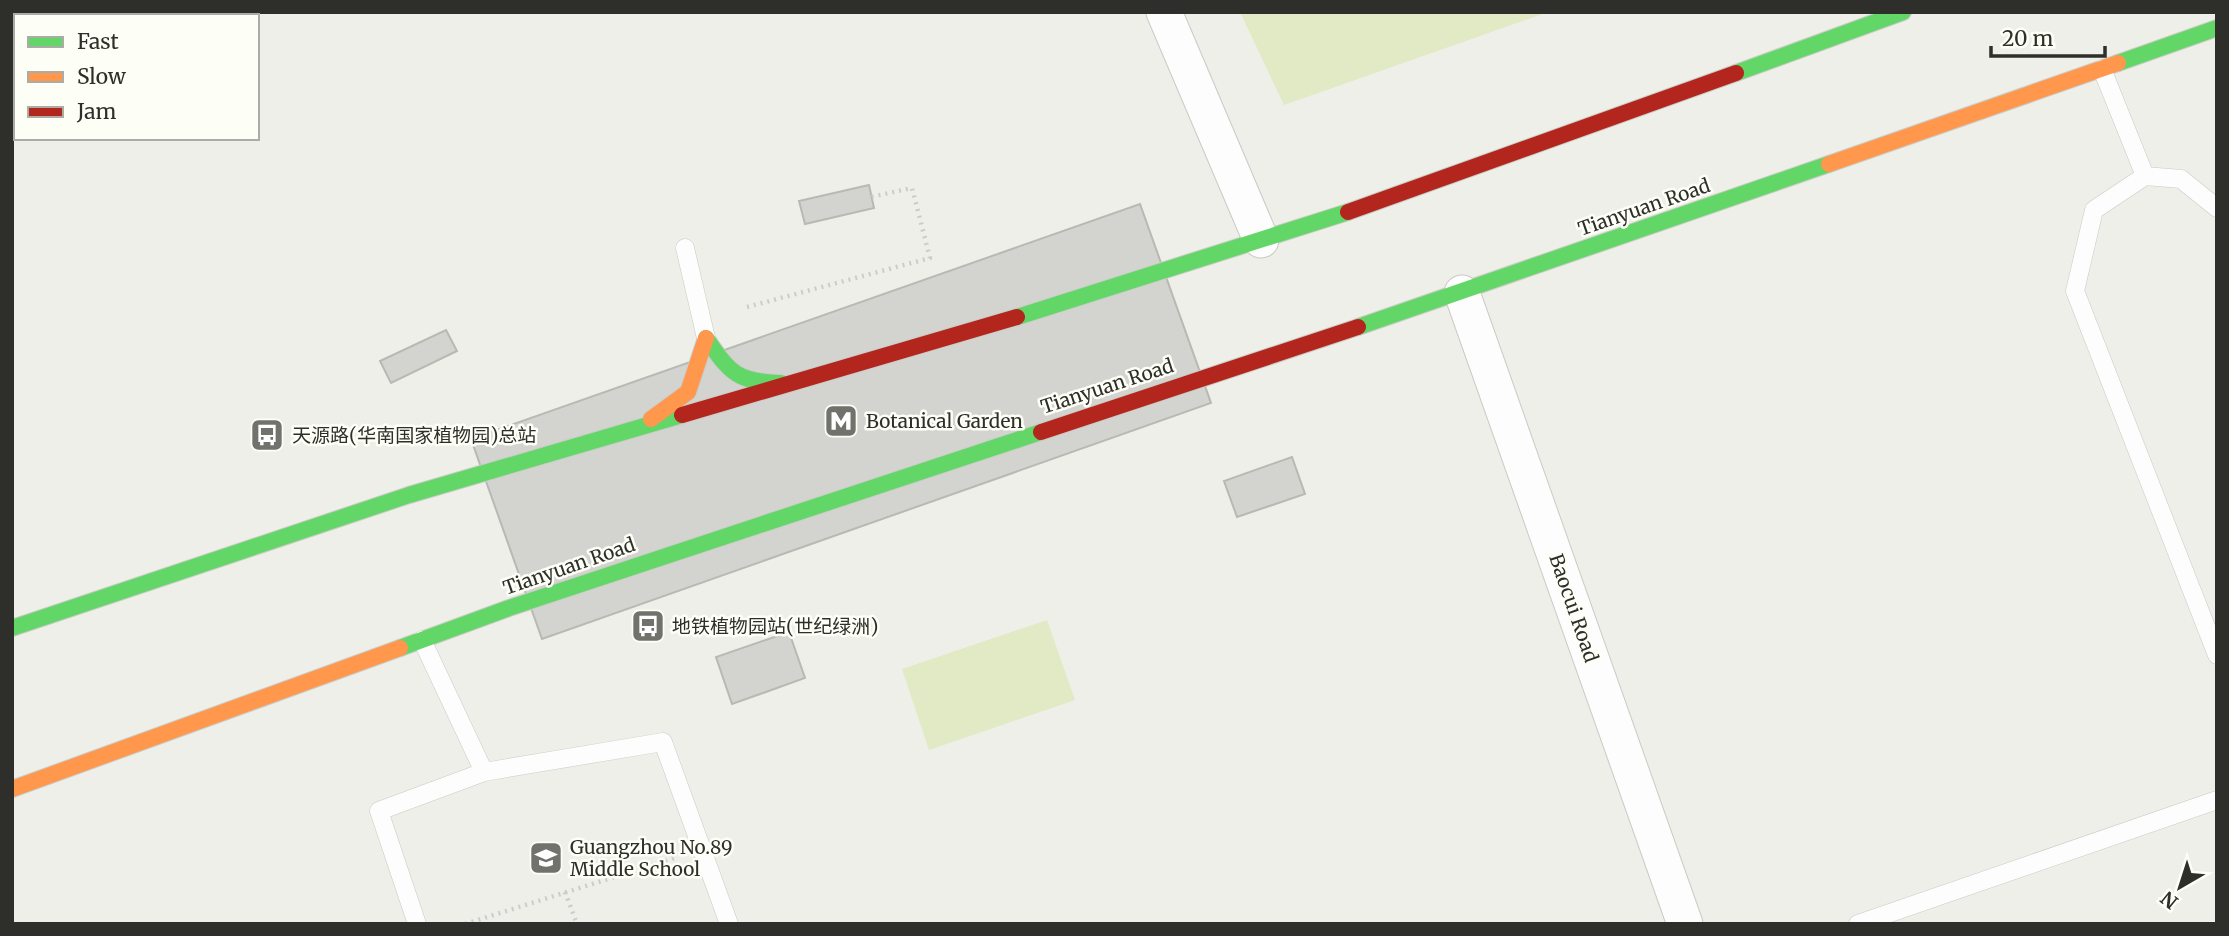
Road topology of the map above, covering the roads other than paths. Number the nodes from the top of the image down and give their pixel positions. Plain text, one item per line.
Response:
1 (1164, 12) edge
2 (1903, 12) edge
3 (2217, 28) edge
4 (2102, 69) junction
5 (2146, 176) junction
6 (2217, 208) edge
7 (1261, 240) junction
8 (685, 248) dead end
9 (1462, 293) junction
10 (706, 338) junction
11 (793, 383) junction
12 (639, 428) junction
13 (12, 628) edge
14 (422, 640) junction
15 (2217, 655) edge
16 (484, 772) junction
17 (12, 789) edge
18 (2217, 800) edge
19 (417, 924) edge
20 (729, 924) edge
21 (1685, 924) edge
22 (1858, 924) edge

1 - 7 street
2 - 7 highway
3 - 4 highway, Tianyuan Road
4 - 5 lane
4 - 9 highway, Tianyuan Road
5 - 6 lane
5 - 15 lane
7 - 11 highway
8 - 10 lane
9 - 14 highway, Tianyuan Road
9 - 21 street, Baocui Road
10 - 11 highway
10 - 12 highway
11 - 12 highway
12 - 13 highway
14 - 16 lane
14 - 17 highway, Tianyuan Road
16 - 19 lane
16 - 20 lane
18 - 22 lane

